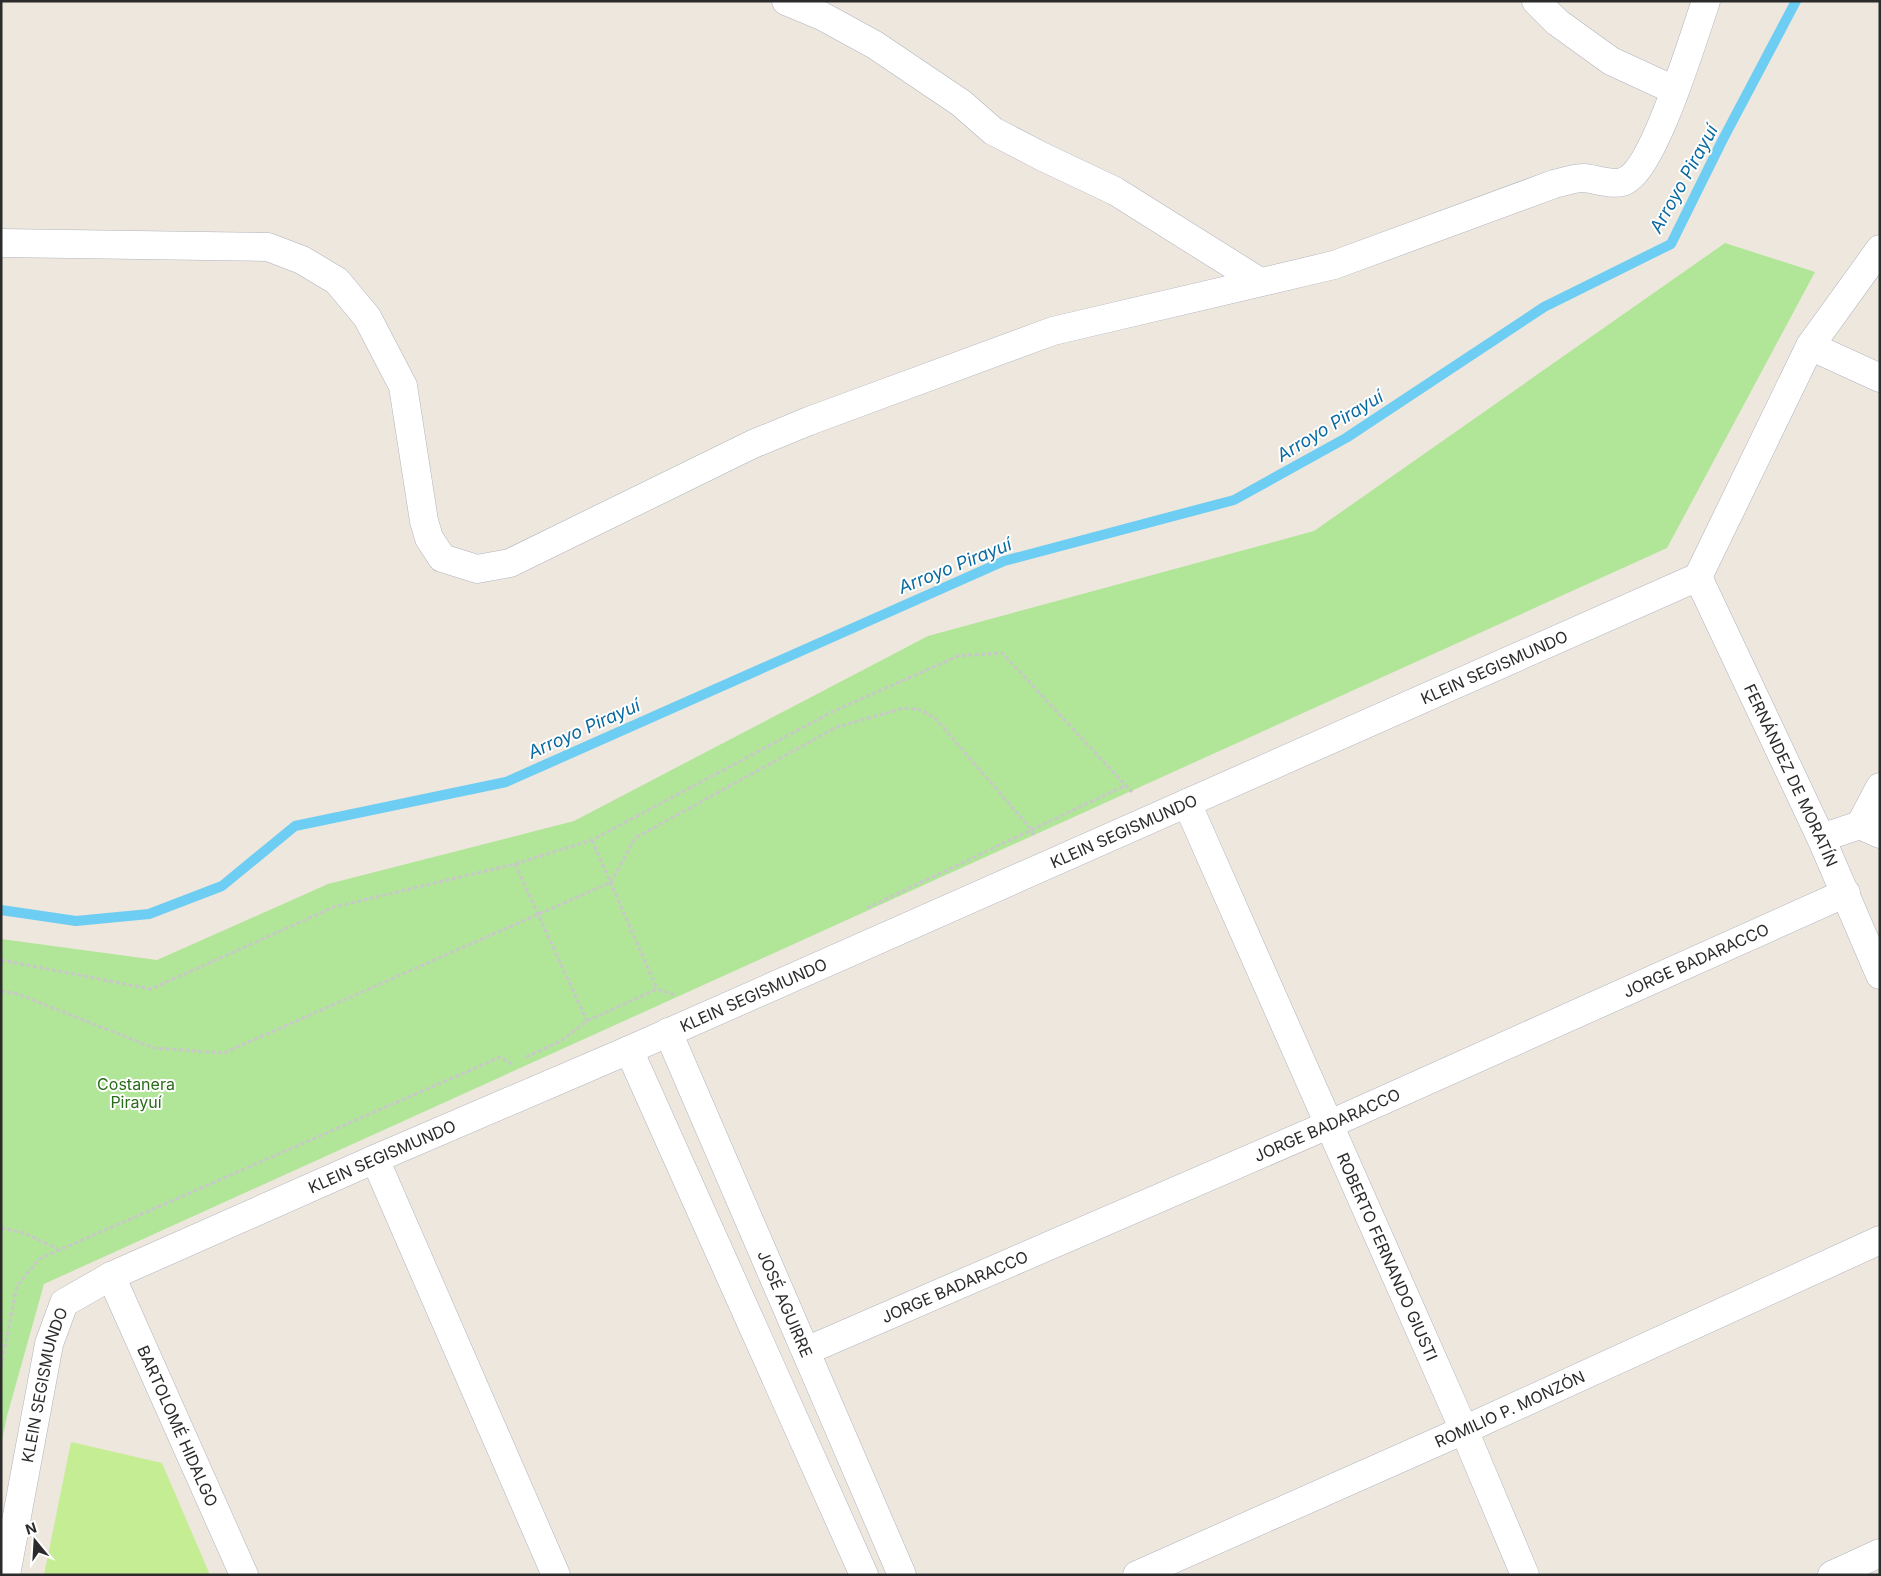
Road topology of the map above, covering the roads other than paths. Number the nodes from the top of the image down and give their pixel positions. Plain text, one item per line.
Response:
1 (786, 1) edge
2 (1536, 1) edge
3 (1706, 1) edge
4 (1674, 90) junction
5 (1, 243) edge
6 (1880, 249) edge
7 (1260, 282) junction
8 (1810, 346) junction
9 (1880, 378) edge
10 (1698, 577) junction
11 (1880, 787) edge
12 (1188, 803) junction
13 (1870, 830) edge
14 (1821, 838) junction
15 (1846, 894) junction
16 (1880, 975) edge
17 (668, 1032) junction
18 (629, 1050) junction
19 (1328, 1125) junction
20 (375, 1159) junction
21 (1880, 1240) edge
22 (111, 1276) junction
23 (806, 1351) junction
24 (1464, 1430) junction
25 (1880, 1553) edge
26 (6, 1575) edge
27 (244, 1575) edge
28 (556, 1575) edge
29 (864, 1575) edge
30 (902, 1575) edge
31 (1137, 1575) edge
32 (1525, 1575) edge
33 (1832, 1575) edge

1 - 7 street
2 - 4 street
3 - 4 street
4 - 7 street
5 - 7 street
6 - 8 street
8 - 9 street
8 - 10 street
10 - 12 street, KLEIN SEGISMUNDO
10 - 14 street, FERNÁNDEZ DE MORATÍN
11 - 13 street
12 - 17 street, KLEIN SEGISMUNDO
12 - 19 street, ROBERTO FERNANDO GIUSTI
13 - 14 street
14 - 15 street, FERNÁNDEZ DE MORATÍN
15 - 16 street, FERNÁNDEZ DE MORATÍN
15 - 19 street, JORGE BADARACCO
17 - 18 street, KLEIN SEGISMUNDO
17 - 23 street, JOSÉ AGUIRRE
18 - 20 street, KLEIN SEGISMUNDO
18 - 29 street
19 - 23 street, JORGE BADARACCO
19 - 24 street, ROBERTO FERNANDO GIUSTI
20 - 22 street, KLEIN SEGISMUNDO
20 - 28 street
21 - 24 street, ROMILIO P. MONZÓN
22 - 26 street, KLEIN SEGISMUNDO
22 - 27 street, BARTOLOMÉ HIDALGO
23 - 30 street, JOSÉ AGUIRRE
24 - 31 street, ROMILIO P. MONZÓN
24 - 32 street, ROBERTO FERNANDO GIUSTI
25 - 33 street

